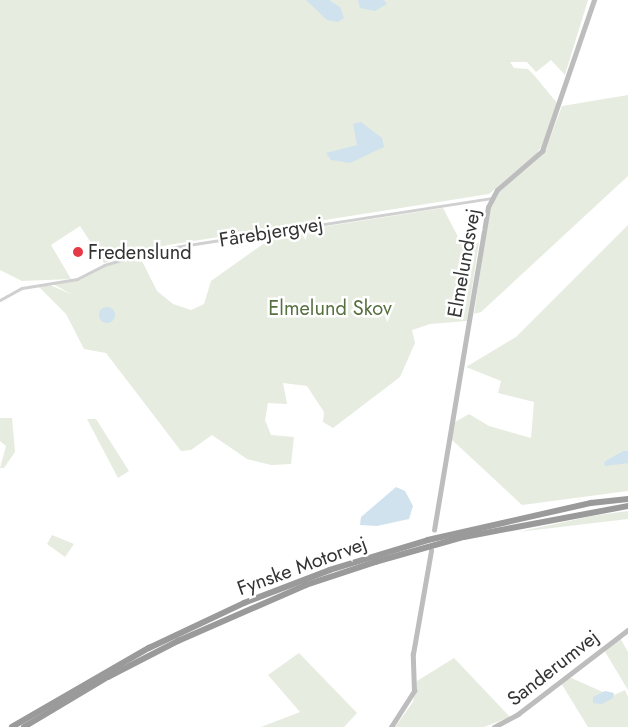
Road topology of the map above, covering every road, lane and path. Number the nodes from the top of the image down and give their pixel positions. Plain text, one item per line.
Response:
1 (594, 0) edge
2 (491, 198) junction
3 (0, 300) edge
4 (628, 499) edge
5 (628, 506) edge
6 (434, 530) dead end
7 (431, 551) dead end
8 (628, 630) edge
9 (12, 727) edge
10 (24, 727) edge
11 (391, 727) edge
12 (494, 727) edge

1 - 2 street, Elmelundsvej
2 - 3 street, Fårebjergvej
2 - 6 street, Elmelundsvej
4 - 9 highway, Fynske Motorvej
5 - 10 highway, Fynske Motorvej
7 - 11 street
8 - 12 street, Sanderumvej

